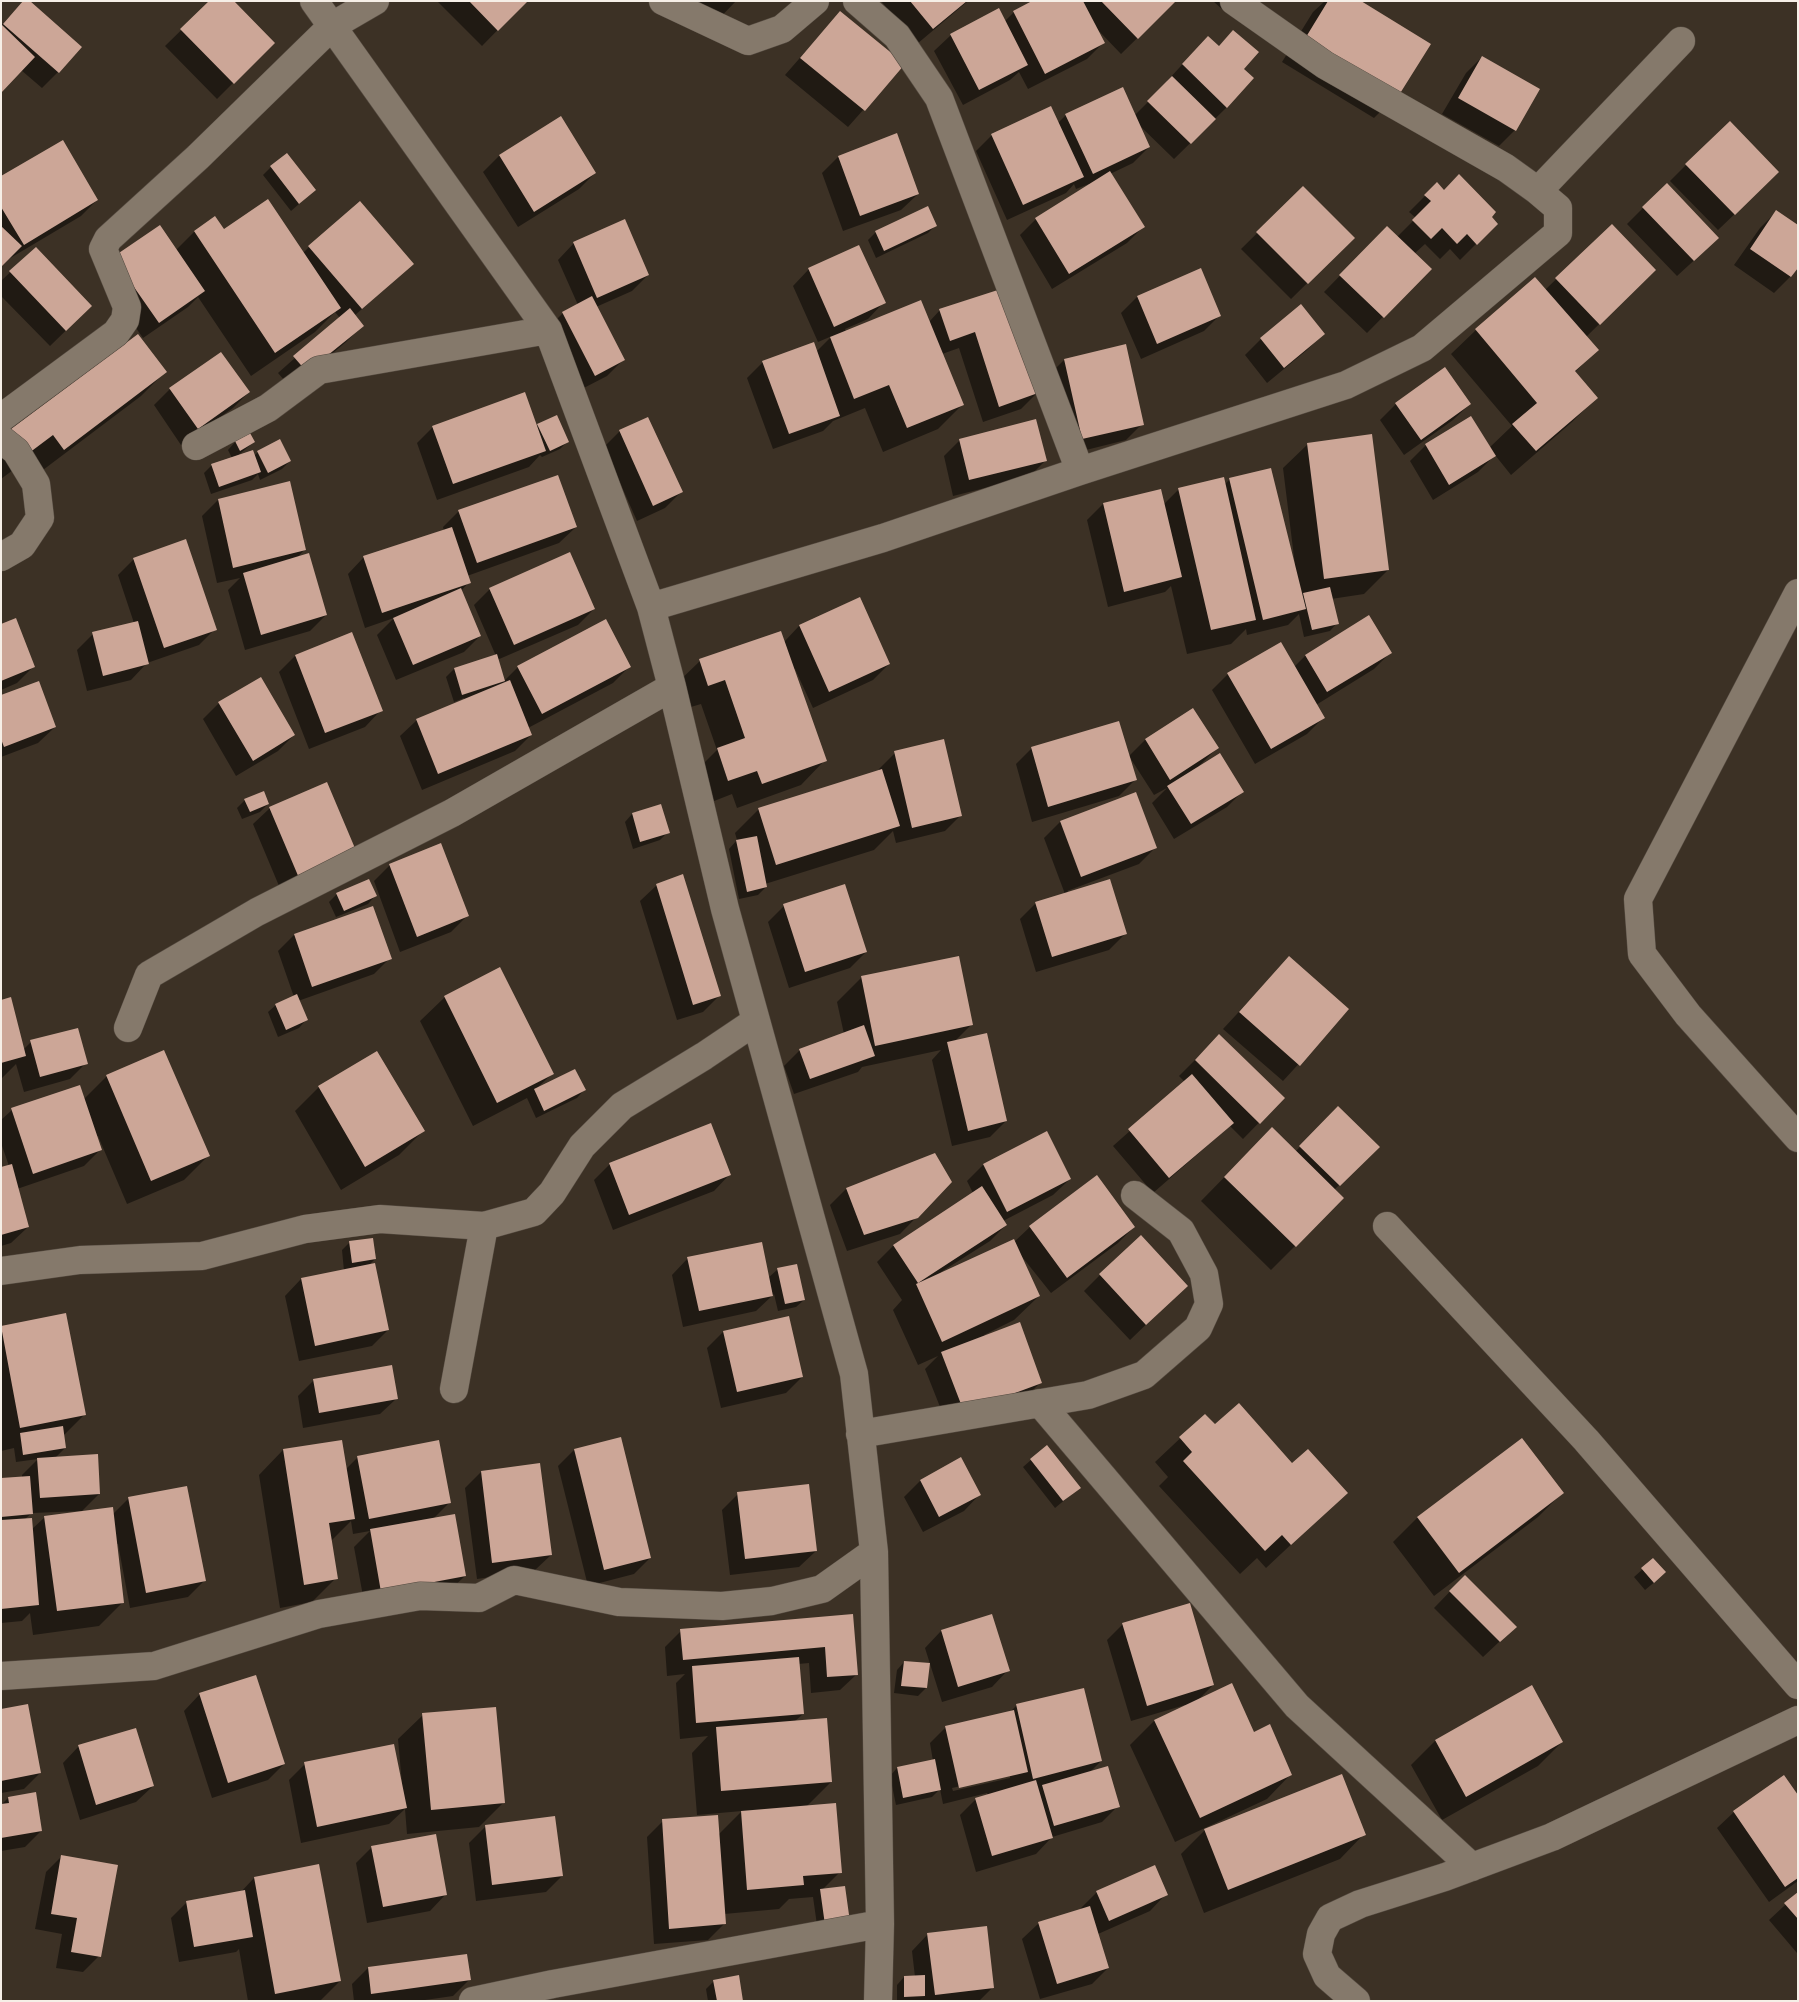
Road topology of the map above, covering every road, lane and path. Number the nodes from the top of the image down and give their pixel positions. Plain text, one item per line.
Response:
1 (314, 1) edge
2 (375, 1) edge
3 (663, 1) edge
4 (815, 1) edge
5 (858, 1) edge
6 (1234, 1) edge
7 (332, 26) junction
8 (1681, 41) dead end
9 (1538, 191) junction
10 (548, 330) junction
11 (1, 418) edge
12 (1, 439) edge
13 (196, 446) dead end
14 (1080, 471) junction
15 (1, 557) edge
16 (1798, 593) edge
17 (651, 607) junction
18 (672, 687) junction
19 (756, 1021) junction
20 (128, 1028) dead end
21 (1798, 1138) edge
22 (1135, 1194) dead end
23 (484, 1226) junction
24 (1387, 1226) dead end
25 (1, 1271) edge
26 (454, 1389) dead end
27 (1040, 1403) junction
28 (860, 1434) junction
29 (874, 1552) junction
30 (1, 1676) edge
31 (1798, 1685) edge
32 (1798, 1720) edge
33 (1472, 1867) junction
34 (880, 1924) junction
35 (473, 2001) edge
36 (878, 2001) edge
37 (1356, 2001) edge

1 - 7 street
2 - 7 street
3 - 4 street
5 - 14 street
6 - 9 street
7 - 10 street
7 - 11 street
8 - 9 street
9 - 14 street
10 - 13 street
10 - 17 street
12 - 15 street
14 - 17 street
16 - 21 street
17 - 18 street
18 - 19 street
18 - 20 street
19 - 23 street
19 - 28 street
22 - 27 street
23 - 25 street
23 - 26 street
24 - 31 street
27 - 28 street
27 - 33 street
28 - 29 street
29 - 30 street
29 - 34 street
32 - 33 street
33 - 37 street
34 - 35 street
34 - 36 street

